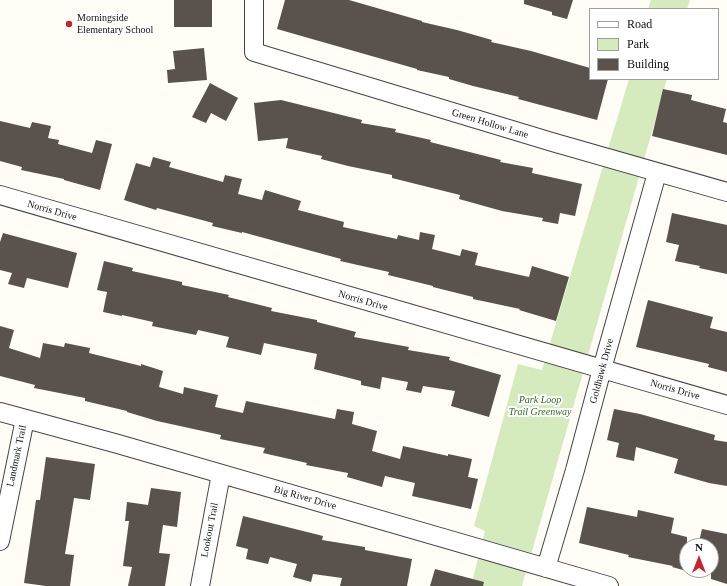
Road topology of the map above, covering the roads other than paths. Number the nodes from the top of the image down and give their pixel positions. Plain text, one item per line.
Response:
1 (254, 0) edge
2 (657, 173) junction
3 (727, 192) edge
4 (0, 195) edge
5 (602, 369) junction
6 (727, 405) edge
7 (0, 412) edge
8 (25, 419) junction
9 (221, 474) junction
10 (0, 541) edge
11 (546, 568) junction
12 (200, 586) edge
13 (609, 586) edge

1 - 2 street, Green Hollow Lane
2 - 3 street, Green Hollow Lane
2 - 5 street, Goldhawk Drive
4 - 5 street, Norris Drive
5 - 6 street, Norris Drive
5 - 11 street, Goldhawk Drive
7 - 8 street, Big River Drive
8 - 9 street, Big River Drive
8 - 10 street, Landmark Trail
9 - 11 street, Big River Drive
9 - 12 street, Lookout Trail
11 - 13 street, Big River Drive

